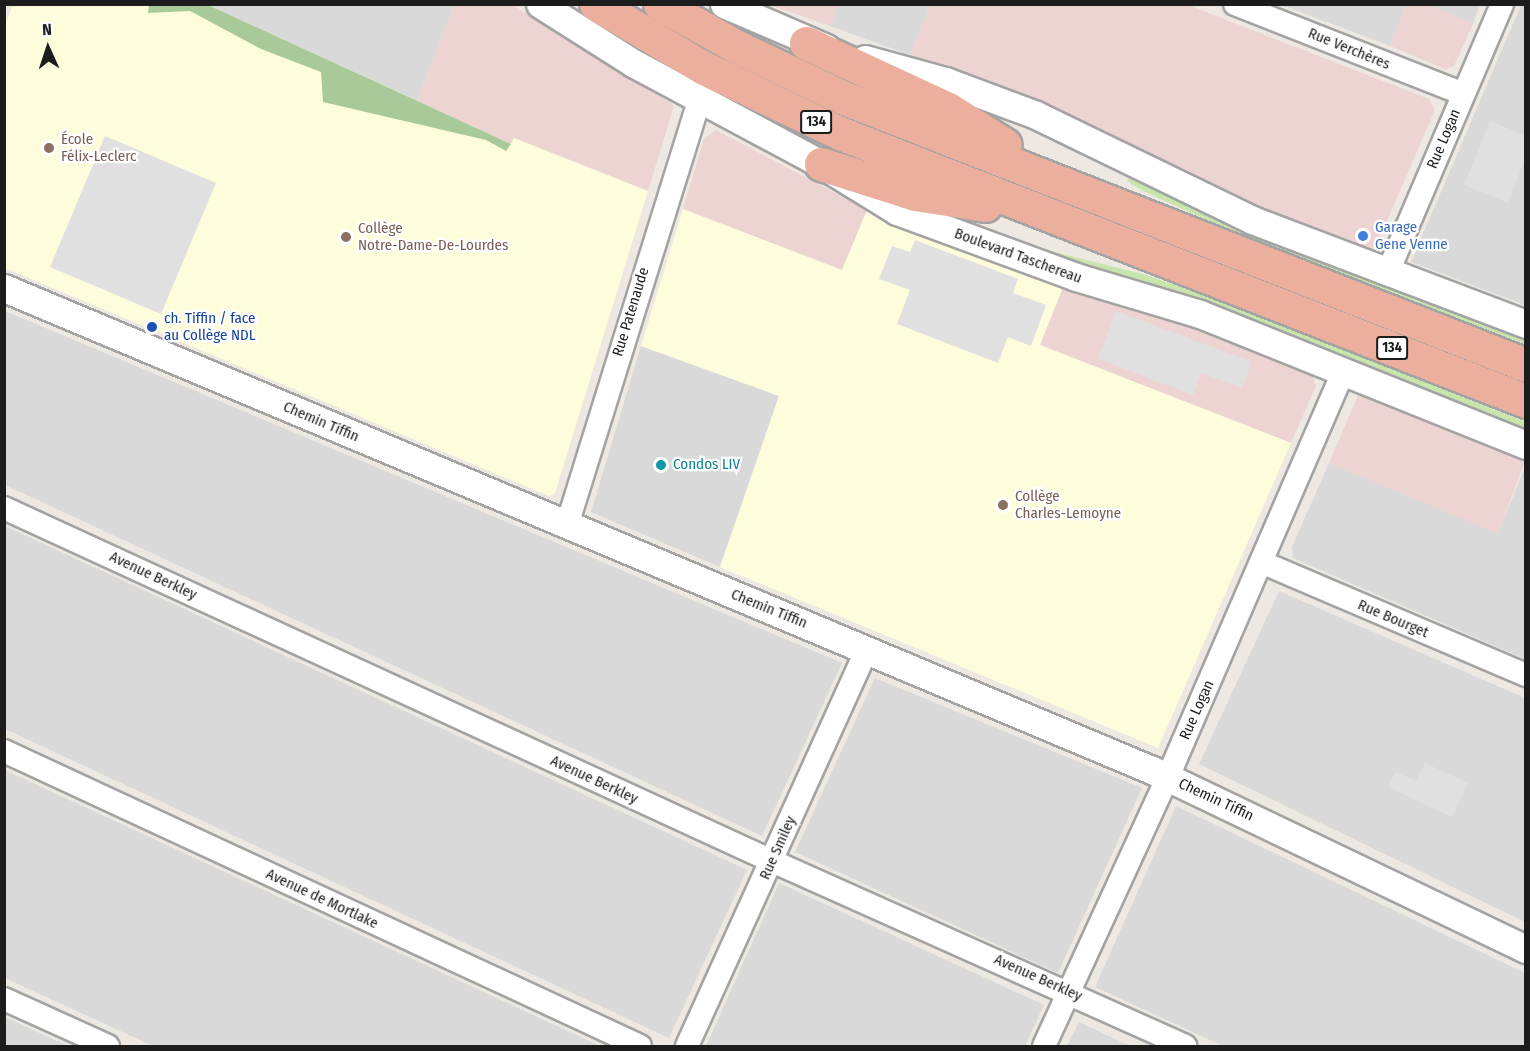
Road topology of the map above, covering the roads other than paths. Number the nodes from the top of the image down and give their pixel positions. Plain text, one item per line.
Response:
1 (540, 4) edge
2 (596, 4) edge
3 (660, 4) edge
4 (724, 4) edge
5 (1235, 4) edge
6 (1502, 4) edge
7 (806, 43) junction
8 (1463, 94) junction
9 (699, 100) junction
10 (821, 164) junction
11 (1073, 188) junction
12 (1047, 214) junction
13 (1387, 274) junction
14 (4, 288) edge
15 (1526, 324) edge
16 (1526, 365) edge
17 (1344, 370) junction
18 (1526, 401) edge
19 (1526, 445) edge
20 (4, 508) edge
21 (567, 525) junction
22 (1261, 562) junction
23 (867, 650) junction
24 (1526, 675) edge
25 (4, 751) edge
26 (1167, 777) junction
27 (772, 861) junction
28 (1526, 949) edge
29 (1069, 991) junction
30 (4, 999) edge
31 (108, 1047) edge
32 (640, 1047) edge
33 (687, 1047) edge
34 (1044, 1047) edge
35 (1186, 1047) edge

1 - 9 street, Boulevard Taschereau
2 - 12 highway, 134
3 - 11 highway, 134
4 - 7 street
5 - 8 street, Rue Verchères
6 - 8 street, Rue Logan
7 - 11 highway
7 - 13 street
8 - 13 street, Rue Logan
9 - 10 street, Boulevard Taschereau
9 - 21 street, Rue Patenaude
10 - 12 highway
10 - 17 street, Boulevard Taschereau
11 - 16 highway, 134
12 - 18 highway, 134
13 - 15 street
14 - 21 street, Chemin Tiffin
17 - 19 street, Boulevard Taschereau
17 - 22 street, Rue Logan
20 - 27 street, Avenue Berkley
21 - 23 street, Chemin Tiffin
22 - 24 street, Rue Bourget
22 - 26 street, Rue Logan
23 - 26 street, Chemin Tiffin
23 - 27 street, Rue Smiley
25 - 32 street, Avenue de Mortlake
26 - 28 street, Chemin Tiffin
26 - 29 street, Rue Logan
27 - 29 street, Avenue Berkley
27 - 33 street, Rue Smiley
29 - 34 street, Rue Logan
29 - 35 street, Avenue Berkley
30 - 31 street

